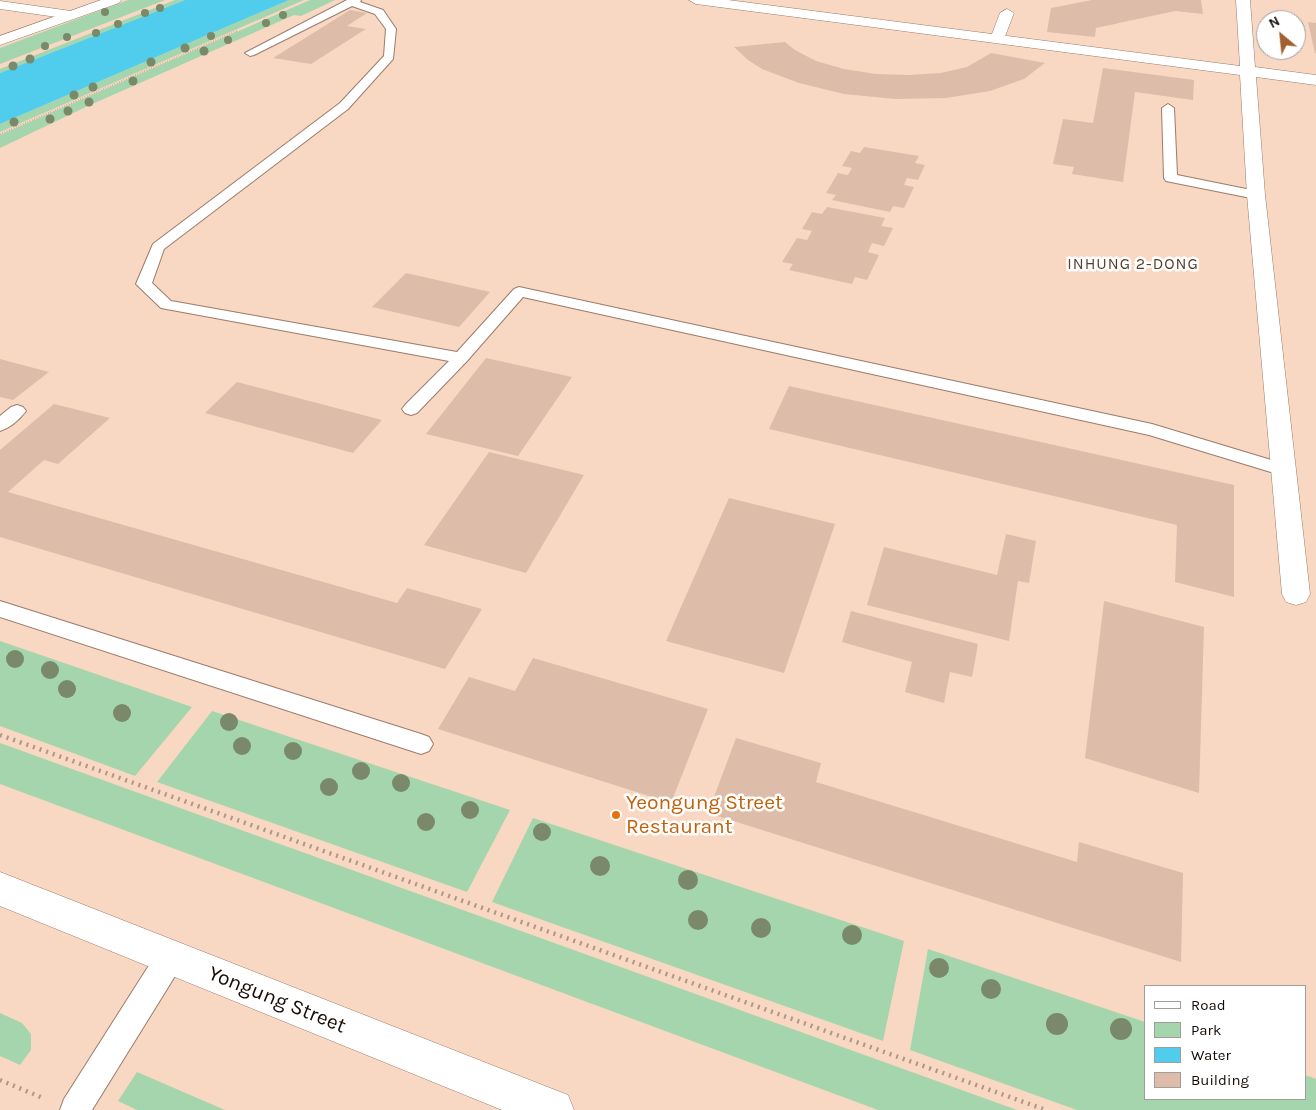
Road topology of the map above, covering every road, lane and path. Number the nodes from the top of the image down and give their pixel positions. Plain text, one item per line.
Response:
1 (114, 0) edge
2 (696, 0) edge
3 (1243, 0) edge
4 (354, 1) edge
5 (0, 6) edge
6 (1007, 13) dead end
7 (71, 15) junction
8 (236, 31) dead end
9 (997, 39) junction
10 (0, 41) edge
11 (250, 54) dead end
12 (1247, 71) junction
13 (1316, 80) edge
14 (1168, 108) dead end
15 (0, 134) edge
16 (1256, 195) junction
17 (460, 358) junction
18 (411, 409) dead end
19 (17, 411) dead end
20 (0, 425) edge
21 (1284, 470) junction
22 (1296, 594) dead end
23 (0, 609) edge
24 (0, 735) edge
25 (421, 744) dead end
26 (0, 889) edge
27 (170, 958) junction
28 (0, 1080) edge
29 (46, 1099) dead end
30 (74, 1110) edge
31 (553, 1110) edge
32 (1046, 1110) edge

1 - 7 street
2 - 9 street
3 - 12 street
4 - 11 lane
4 - 17 lane
5 - 7 street
6 - 9 street
7 - 10 street
8 - 15 path
9 - 12 street
12 - 13 street
12 - 16 street
14 - 16 lane
16 - 21 street
17 - 18 lane
17 - 21 lane
19 - 20 lane
21 - 22 street
23 - 25 lane
24 - 32 path
26 - 27 street, Yongung Street
27 - 30 lane
27 - 31 street, Yongung Street
28 - 29 path

